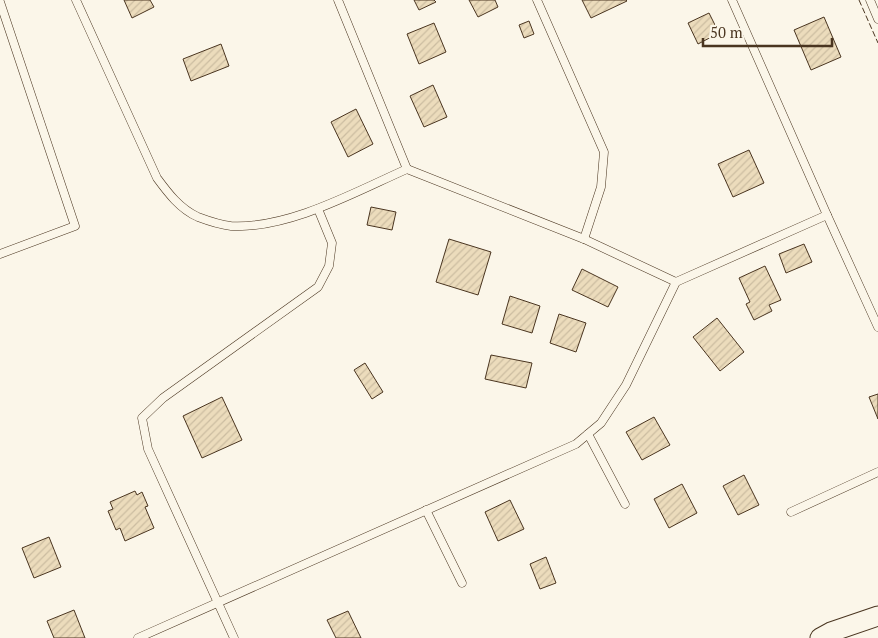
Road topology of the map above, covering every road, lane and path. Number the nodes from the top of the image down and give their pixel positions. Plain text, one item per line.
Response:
1 (76, 0) edge
2 (338, 0) edge
3 (537, 0) edge
4 (732, 0) edge
5 (870, 0) edge
6 (0, 2) edge
7 (878, 19) edge
8 (408, 169) junction
9 (318, 209) junction
10 (827, 215) junction
11 (584, 239) junction
12 (0, 254) edge
13 (676, 282) junction
14 (878, 327) edge
15 (588, 434) junction
16 (878, 472) edge
17 (625, 504) dead end
18 (426, 510) junction
19 (791, 512) dead end
20 (462, 583) dead end
21 (218, 602) junction
22 (878, 616) edge
23 (138, 638) edge
24 (234, 638) edge
25 (820, 638) edge

1 - 9 lane
2 - 8 lane
3 - 11 lane
4 - 10 lane
5 - 7 lane
6 - 12 lane
8 - 9 lane
8 - 11 lane
9 - 21 lane
10 - 13 lane
10 - 14 lane
11 - 13 lane
13 - 15 lane
15 - 17 lane
15 - 18 lane
16 - 19 lane
18 - 20 lane
18 - 21 lane
21 - 23 lane
21 - 24 lane
22 - 25 street

